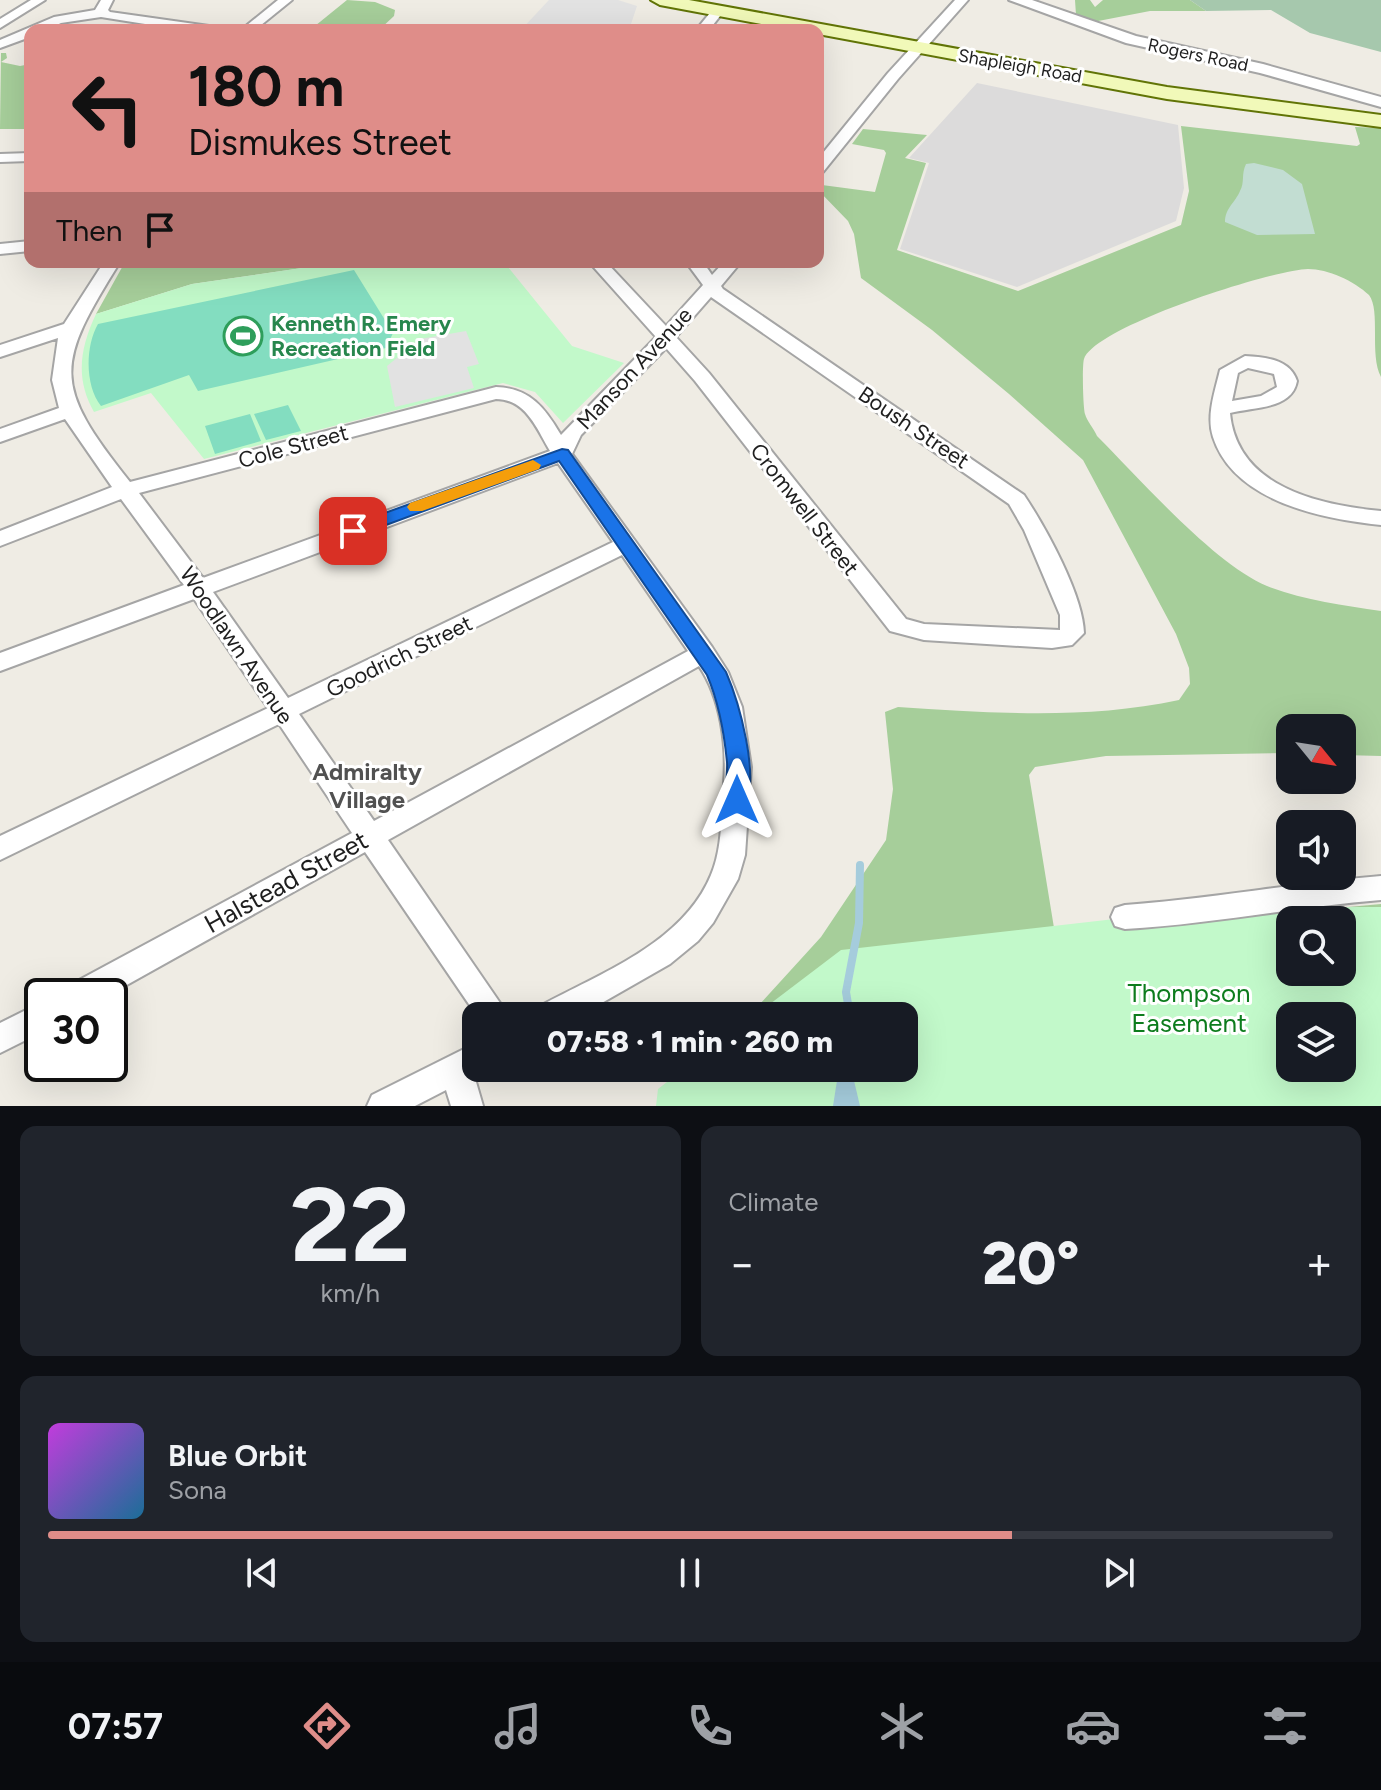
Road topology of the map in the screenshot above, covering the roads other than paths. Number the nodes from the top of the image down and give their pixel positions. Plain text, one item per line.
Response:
1 (39, 0) edge
2 (286, 0) edge
3 (660, 0) edge
4 (962, 0) edge
5 (1017, 0) edge
6 (104, 6) edge
7 (718, 11) junction
8 (0, 24) edge
9 (49, 24) edge
10 (183, 24) edge
11 (255, 24) edge
12 (707, 24) edge
13 (790, 24) edge
14 (824, 30) edge
15 (24, 35) edge
16 (0, 44) edge
17 (918, 47) junction
18 (1381, 102) edge
19 (1381, 121) edge
20 (24, 157) edge
21 (0, 158) edge
22 (824, 162) edge
23 (24, 247) edge
24 (0, 249) edge
25 (108, 268) edge
26 (603, 268) edge
27 (698, 268) edge
28 (728, 268) edge
29 (711, 286) junction
30 (70, 328) junction
31 (666, 337) junction
32 (0, 351) edge
33 (1220, 410) dead end
34 (69, 411) junction
35 (0, 436) edge
36 (562, 454) junction
37 (125, 490) junction
38 (1381, 518) edge
39 (0, 539) edge
40 (625, 545) junction
41 (198, 589) junction
42 (1069, 636) joint
43 (704, 653) junction
44 (0, 662) edge
45 (283, 712) junction
46 (369, 837) junction
47 (0, 849) edge
48 (1381, 888) edge
49 (1125, 917) dead end
50 (112, 978) edge
51 (484, 1002) edge
52 (576, 1002) edge
53 (24, 1026) edge
54 (0, 1039) edge
55 (462, 1065) edge
56 (466, 1082) edge
57 (383, 1106) edge
58 (467, 1106) edge

1 - 8 street
2 - 11 street
3 - 7 main road, Shapleigh Road
4 - 17 street
5 - 18 street, Rogers Road
6 - 9 street
6 - 10 street
7 - 12 street
7 - 13 main road, Shapleigh Road
14 - 17 main road, Shapleigh Road
15 - 16 street
17 - 19 main road, Shapleigh Road
17 - 22 street
20 - 21 street
23 - 24 street
25 - 30 street, Woodlawn Avenue
26 - 31 street, Cromwell Street
27 - 29 street, Boush Street
28 - 29 street, Manson Avenue
29 - 31 street, Manson Avenue
29 - 42 street, Boush Street
30 - 32 street
30 - 34 street, Woodlawn Avenue
31 - 36 street, Manson Avenue
31 - 42 street, Cromwell Street
33 - 38 street
34 - 35 street
34 - 37 street, Woodlawn Avenue
36 - 37 street, Cole Street
36 - 40 street
36 - 41 street
37 - 39 street, Cole Street
37 - 41 street, Woodlawn Avenue
40 - 43 street
40 - 45 street, Goodrich Street
41 - 44 street
41 - 45 street, Woodlawn Avenue
43 - 46 street, Halstead Street
43 - 52 street
45 - 46 street, Woodlawn Avenue
45 - 47 street, Goodrich Street
46 - 50 street, Halstead Street
46 - 51 street, Woodlawn Avenue
48 - 49 street
53 - 54 street
55 - 57 street
56 - 58 street

